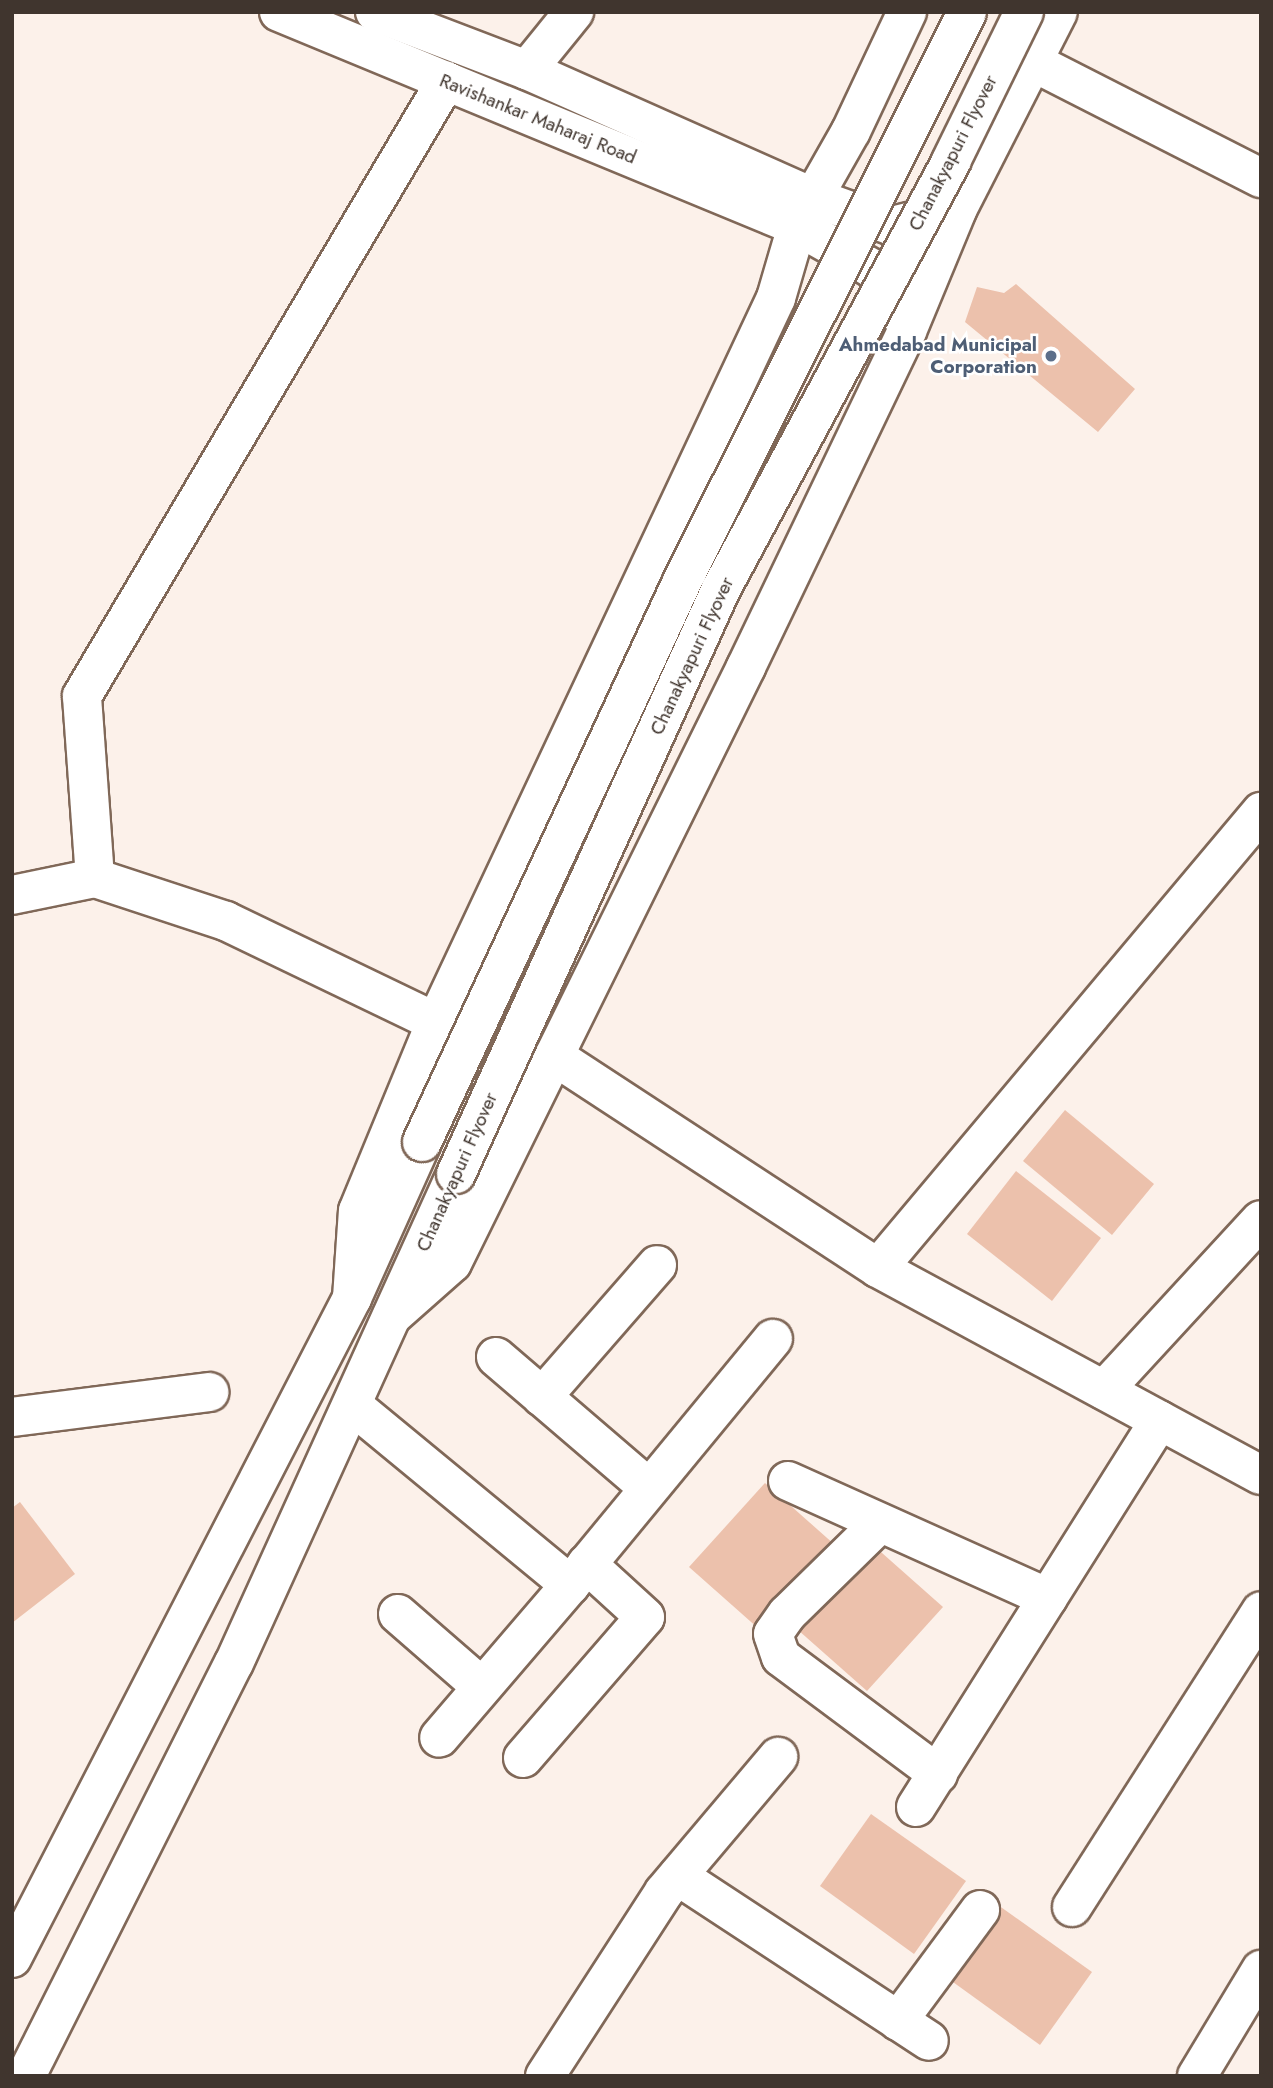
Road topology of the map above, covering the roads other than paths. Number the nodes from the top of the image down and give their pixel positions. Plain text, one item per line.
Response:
1 (279, 12) edge
2 (375, 12) edge
3 (573, 12) edge
4 (907, 12) edge
5 (967, 12) edge
6 (1024, 12) edge
7 (1058, 12) edge
8 (1033, 62) junction
9 (527, 70) junction
10 (446, 81) junction
11 (1261, 178) edge
12 (957, 210) junction
13 (805, 211) junction
14 (907, 331) junction
15 (1261, 812) edge
16 (95, 878) junction
17 (12, 895) edge
18 (436, 1022) junction
19 (554, 1056) junction
20 (1255, 1239) edge
21 (657, 1265) dead end
22 (878, 1268) junction
23 (352, 1298) junction
24 (392, 1316) junction
25 (773, 1339) dead end
26 (496, 1357) dead end
27 (1104, 1390) junction
28 (209, 1392) dead end
29 (542, 1397) junction
30 (352, 1405) junction
31 (12, 1417) edge
32 (1160, 1420) junction
33 (1261, 1475) edge
34 (788, 1481) dead end
35 (649, 1488) junction
36 (880, 1522) junction
37 (578, 1575) junction
38 (1048, 1598) junction
39 (1261, 1611) edge
40 (397, 1614) dead end
41 (482, 1687) junction
42 (439, 1738) dead end
43 (778, 1757) dead end
44 (523, 1758) dead end
45 (938, 1774) junction
46 (916, 1807) dead end
47 (678, 1876) junction
48 (1072, 1906) dead end
49 (980, 1910) dead end
50 (12, 1958) edge
51 (1261, 1970) edge
52 (26, 2076) edge
53 (545, 2076) edge
54 (1197, 2076) edge

1 - 10 street, Ravishankar Maharaj Road
2 - 9 street, Ravishankar Maharaj Road
3 - 9 street
4 - 13 street
5 - 23 street, Chanakyapuri Flyover, bridge
6 - 24 street, Chanakyapuri Flyover, bridge
7 - 8 street
8 - 11 street
8 - 12 street
9 - 13 street, Ravishankar Maharaj Road
10 - 13 street, Ravishankar Maharaj Road
10 - 16 street
12 - 13 street
12 - 14 street
13 - 14 street
13 - 18 street
14 - 19 street
15 - 22 street
16 - 17 street
16 - 18 street
18 - 23 street
19 - 22 street
19 - 24 street
20 - 27 street
21 - 29 street
22 - 27 street
23 - 50 street, Chanakyapuri Flyover
24 - 30 street, Chanakyapuri Flyover
25 - 35 street
26 - 29 street
27 - 32 street
28 - 31 street
29 - 35 street
30 - 37 street
30 - 52 street, Chanakyapuri Flyover
32 - 33 street
32 - 38 street
34 - 36 street
35 - 37 street
36 - 38 street
36 - 45 street
37 - 41 street
37 - 44 street
38 - 45 street
39 - 48 street
40 - 41 street
41 - 42 street
43 - 47 street
45 - 46 street
47 - 49 street
47 - 53 street
51 - 54 street

